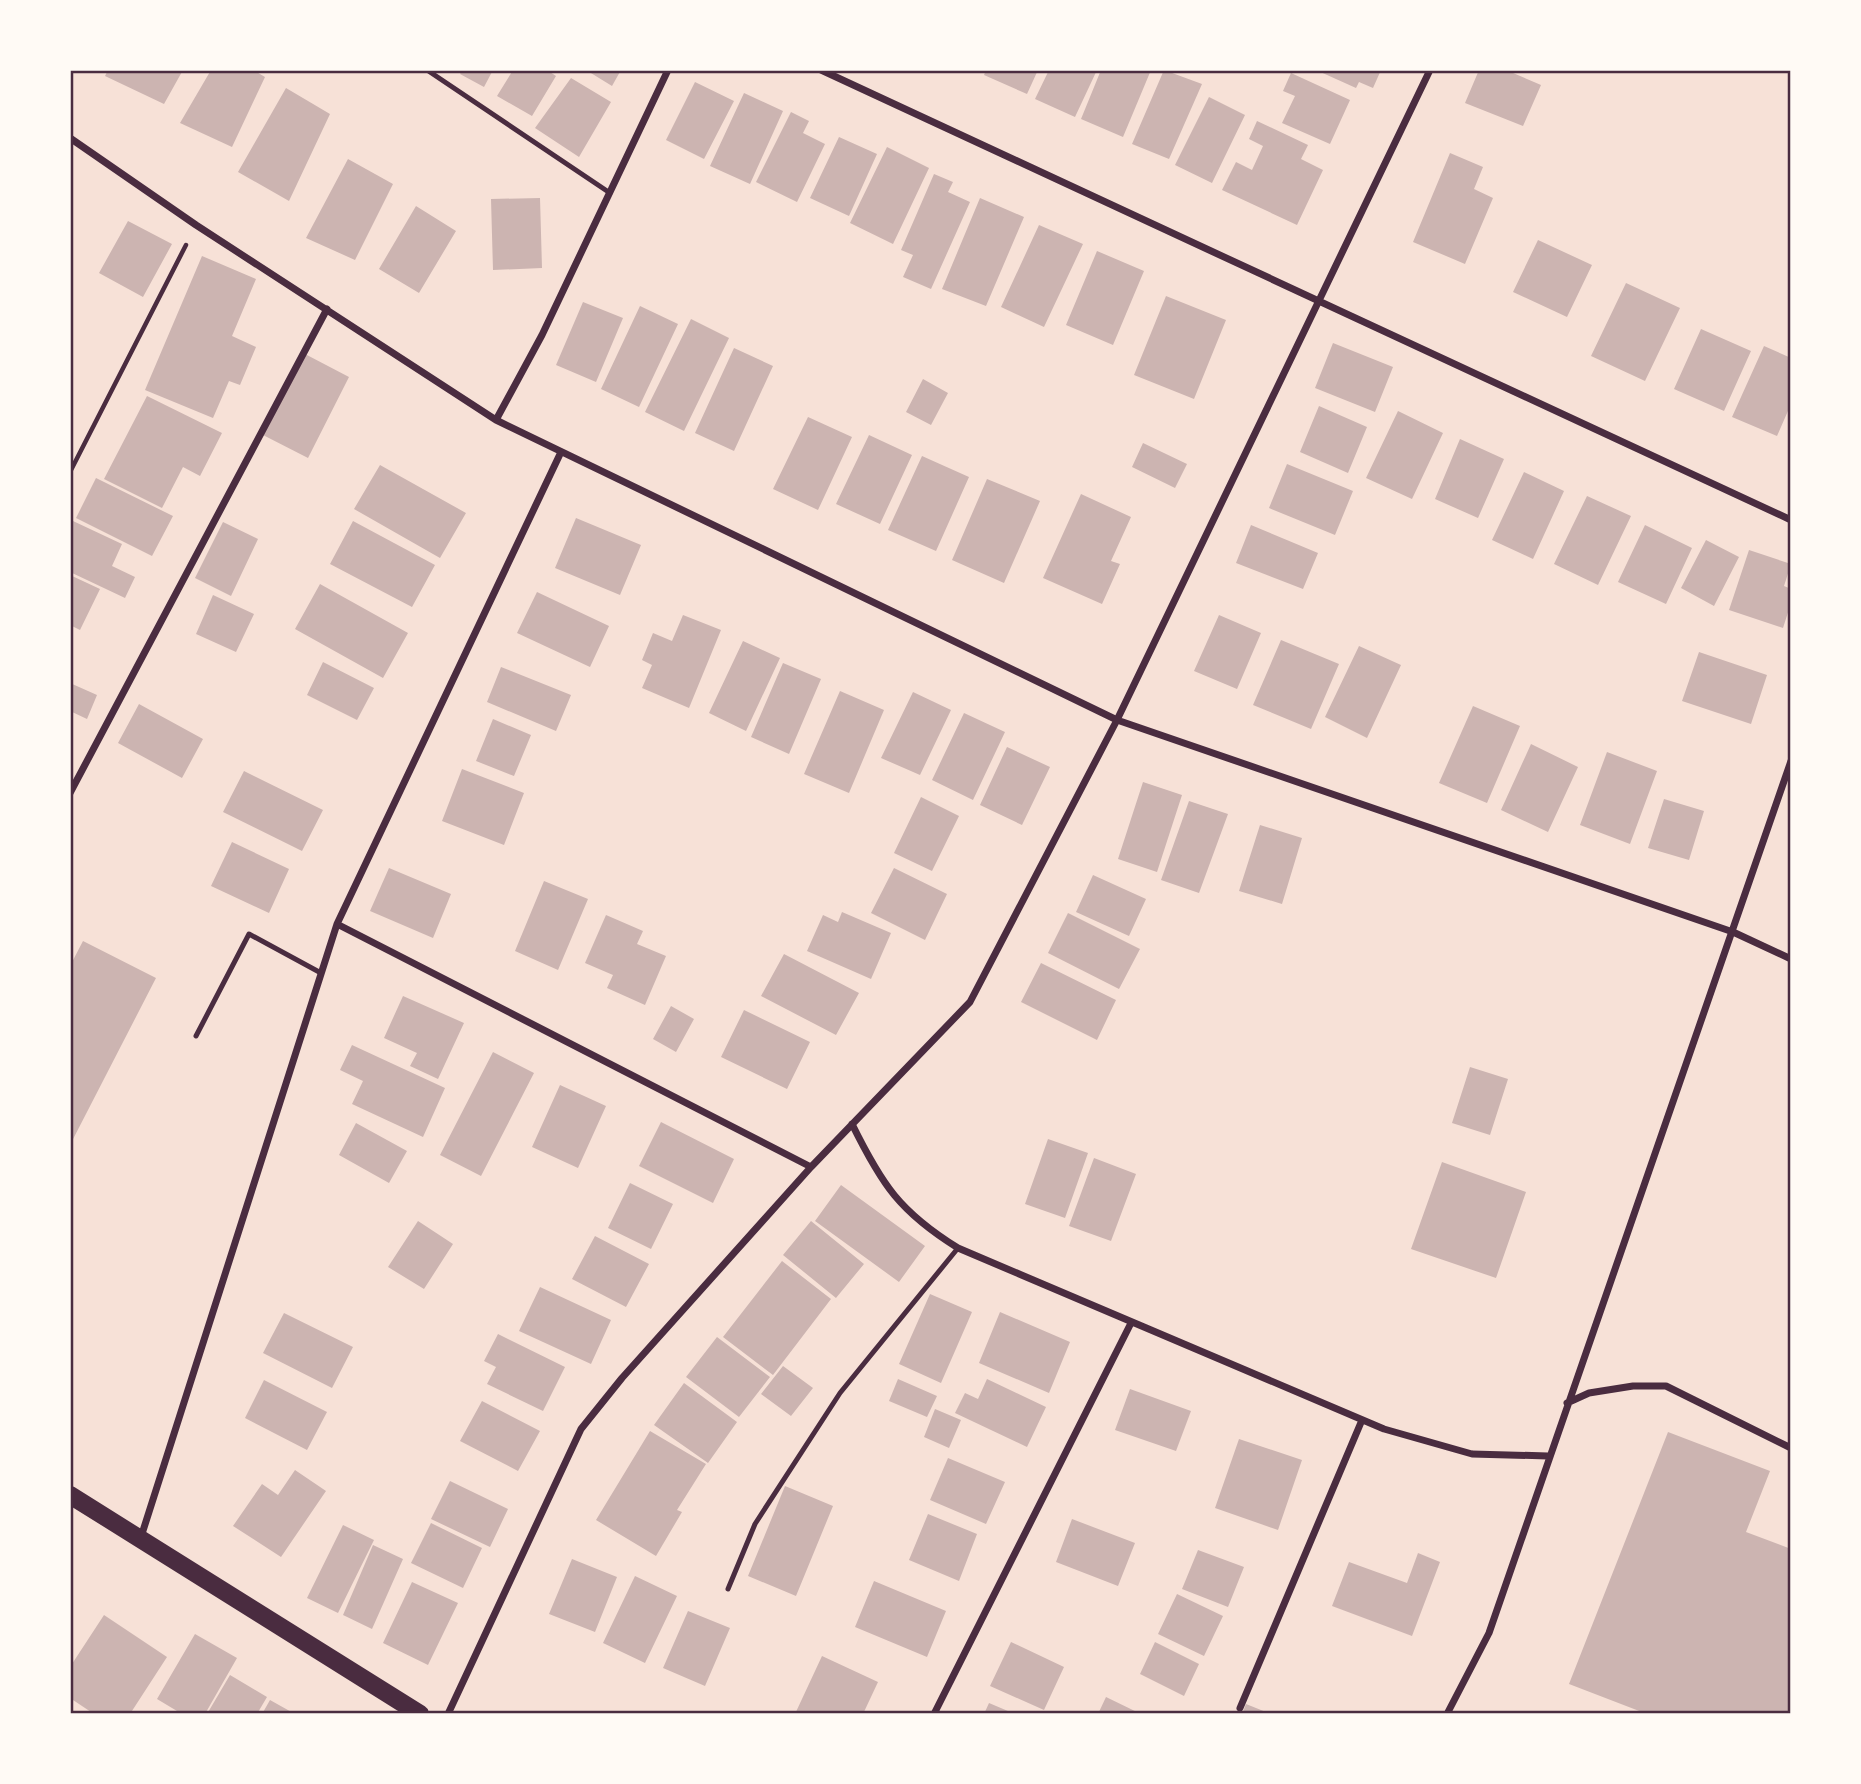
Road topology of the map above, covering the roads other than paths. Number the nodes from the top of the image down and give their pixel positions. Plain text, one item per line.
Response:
1 (427, 70) edge
2 (668, 70) edge
3 (821, 70) edge
4 (1430, 70) edge
5 (70, 138) edge
6 (610, 193) junction
7 (1320, 299) junction
8 (327, 309) junction
9 (496, 420) junction
10 (561, 452) junction
11 (1791, 520) edge
12 (1117, 720) junction
13 (1791, 761) edge
14 (70, 793) edge
15 (337, 924) junction
16 (1733, 932) junction
17 (1791, 958) edge
18 (321, 973) junction
19 (196, 1036) dead end
20 (852, 1124) junction
21 (811, 1167) junction
22 (958, 1248) junction
23 (1130, 1323) junction
24 (1567, 1403) junction
25 (1362, 1420) junction
26 (1791, 1448) edge
27 (1548, 1456) junction
28 (70, 1494) edge
29 (141, 1538) junction
30 (728, 1589) dead end
31 (1240, 1708) dead end
32 (420, 1714) edge
33 (448, 1714) edge
34 (934, 1714) edge
35 (1447, 1714) edge

1 - 6 lane
2 - 6 street
3 - 7 street
4 - 7 street
5 - 8 street
6 - 9 street
7 - 11 street
7 - 12 street
8 - 9 street
8 - 14 street
9 - 10 street
10 - 12 street
10 - 15 street
12 - 16 street
12 - 20 street
13 - 16 street
15 - 18 street
15 - 21 street
16 - 17 street
16 - 24 street
18 - 19 lane
18 - 29 street
20 - 21 street
20 - 22 street
21 - 33 street
22 - 23 street
22 - 30 lane
23 - 25 street
23 - 34 street
24 - 26 street
24 - 27 street
25 - 27 street
25 - 31 street
27 - 35 street
28 - 29 main road
29 - 32 main road

